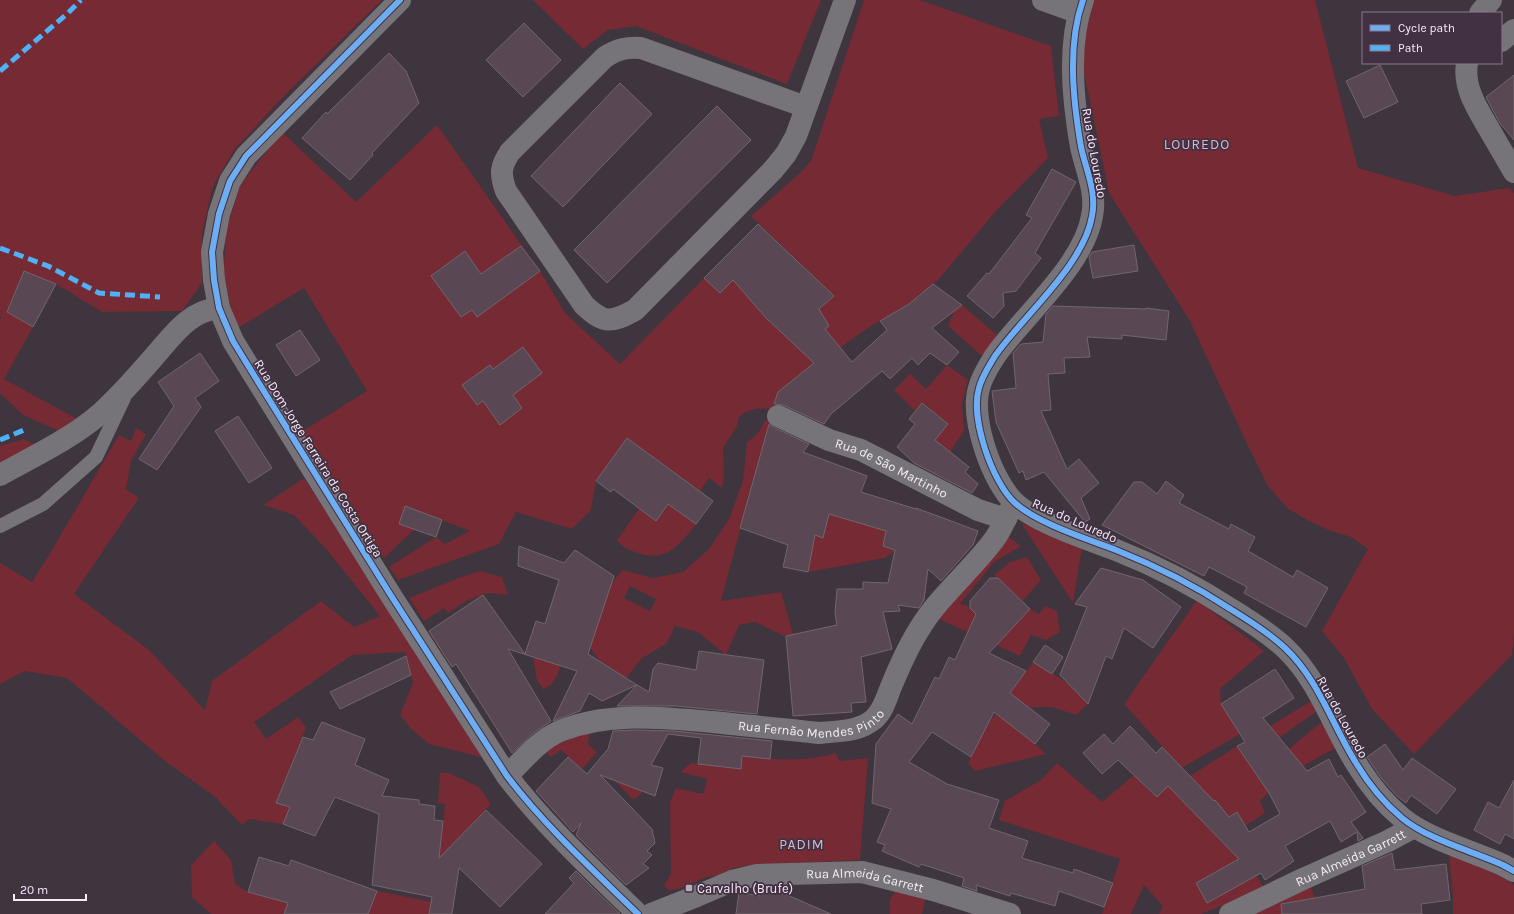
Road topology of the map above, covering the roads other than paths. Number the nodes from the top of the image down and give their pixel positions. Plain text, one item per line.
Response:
1 (400, 0) edge
2 (845, 0) edge
3 (1042, 0) edge
4 (1081, 6) edge
5 (1467, 64) edge
6 (806, 107) junction
7 (1514, 172) edge
8 (219, 308) junction
9 (130, 385) junction
10 (778, 416) dead end
11 (0, 474) edge
12 (1010, 510) junction
13 (0, 526) edge
14 (507, 776) junction
15 (1414, 827) junction
16 (1514, 871) edge
17 (638, 914) edge
18 (651, 914) edge
19 (1010, 914) edge
20 (1230, 914) edge

1 - 8 street, Rua Dom Jorge Ferreira da Costa Ortiga
2 - 6 street
3 - 4 street
4 - 12 street, Rua do Louredo
5 - 7 street
6 - 6 street
8 - 9 street
8 - 14 street, Rua Dom Jorge Ferreira da Costa Ortiga
9 - 11 street
9 - 13 lane
10 - 12 street, Rua de São Martinho
12 - 14 street, Rua Fernão Mendes Pinto
12 - 15 street, Rua do Louredo
14 - 17 street, Rua Dom Jorge Ferreira da Costa Ortiga
15 - 16 street, Rua Almeida Garrett
15 - 20 street, Rua Almeida Garrett
18 - 19 street, Rua Almeida Garrett

